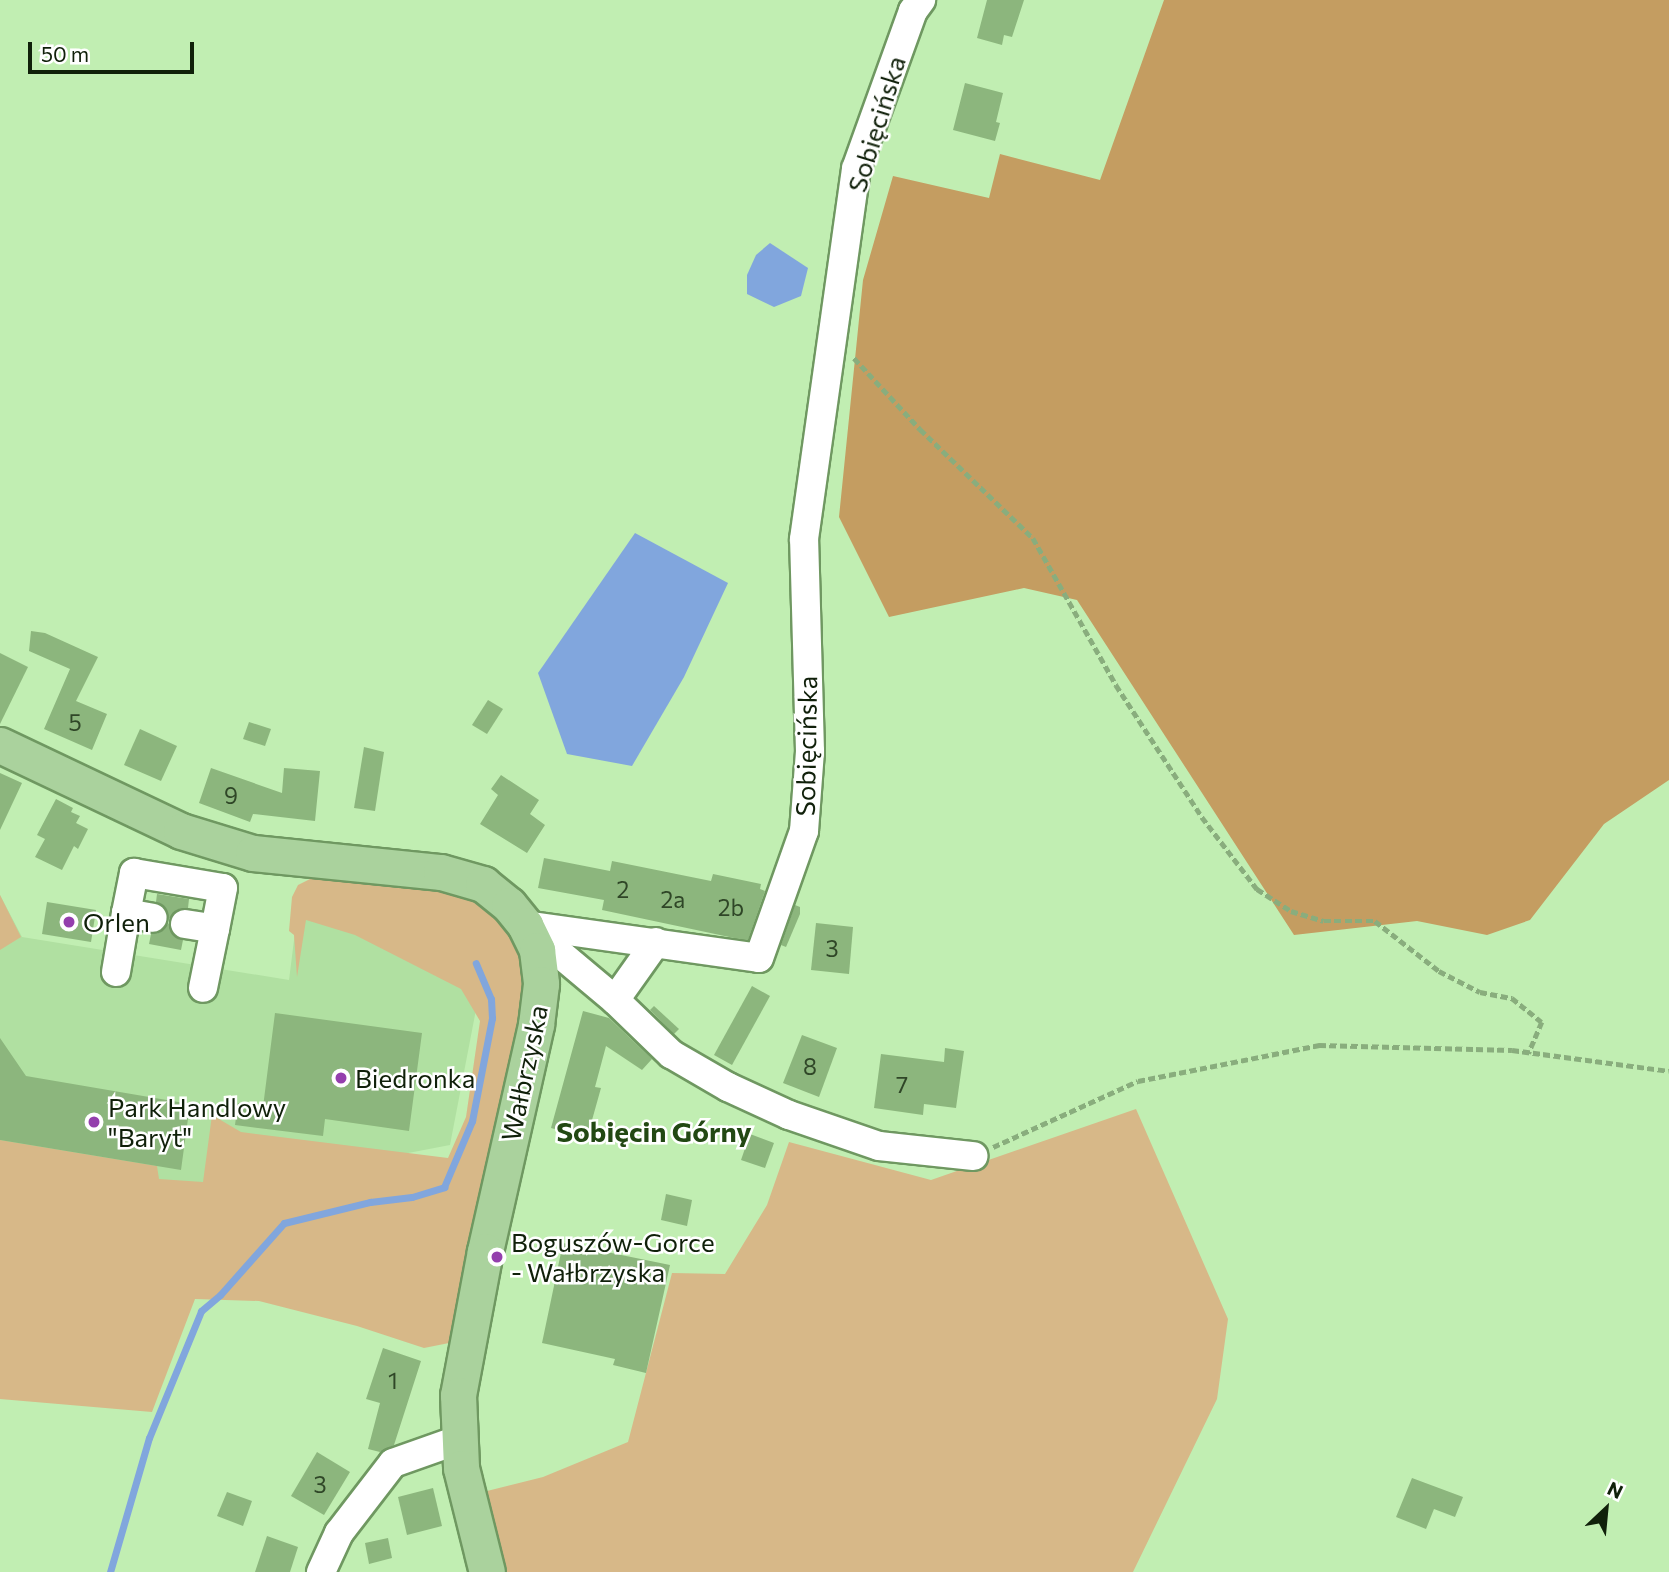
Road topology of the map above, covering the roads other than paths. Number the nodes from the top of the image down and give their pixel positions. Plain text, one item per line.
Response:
1 (921, 0) edge
2 (0, 745) edge
3 (185, 924) dead end
4 (525, 925) junction
5 (215, 929) junction
6 (656, 942) junction
7 (116, 972) dead end
8 (203, 988) dead end
9 (615, 999) junction
10 (973, 1156) road end
11 (458, 1440) junction
12 (321, 1572) edge
13 (487, 1572) edge

1 - 6 street, Sobięcińska
2 - 4 main road, Wałbrzyska
3 - 5 street
4 - 6 street, Sobięcińska
4 - 9 street
4 - 11 main road, Wałbrzyska
5 - 7 street
5 - 8 street
6 - 9 street
9 - 10 street
11 - 12 street
11 - 13 main road, Wałbrzyska

